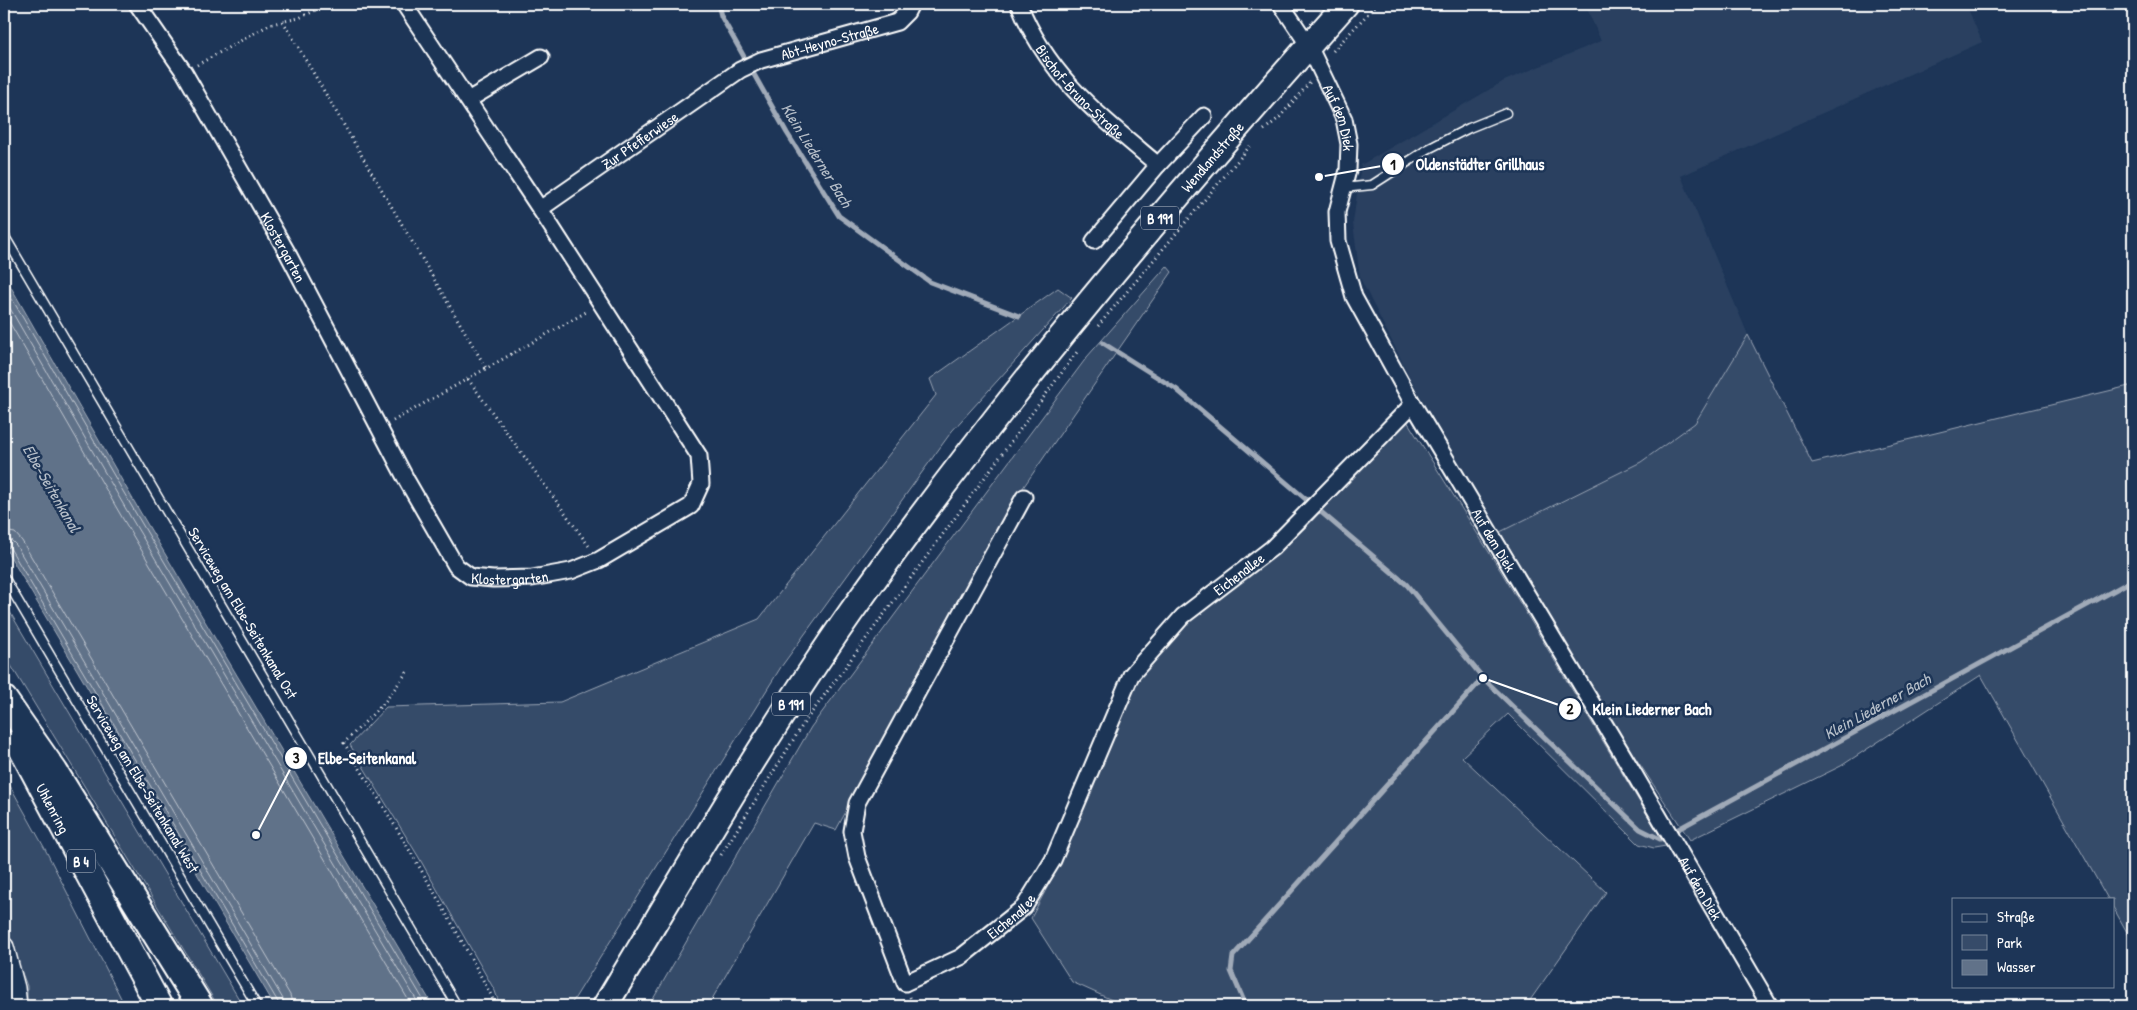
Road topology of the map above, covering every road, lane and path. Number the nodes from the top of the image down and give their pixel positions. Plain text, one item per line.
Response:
1 (137, 4) edge
2 (330, 4) edge
3 (404, 4) edge
4 (911, 4) edge
5 (1019, 4) edge
6 (1280, 4) edge
7 (1346, 4) edge
8 (1377, 4) edge
9 (283, 21) junction
10 (1309, 46) junction
11 (541, 57) dead end
12 (740, 70) joint
13 (1320, 70) junction
14 (184, 72) junction
15 (468, 100) junction
16 (1506, 113) dead end
17 (1204, 116) dead end
18 (1259, 136) dead end
19 (1252, 144) dead end
20 (1158, 165) junction
21 (1343, 188) junction
22 (540, 209) junction
23 (4, 236) edge
24 (1094, 241) dead end
25 (601, 303) junction
26 (1088, 321) junction
27 (1081, 346) dead end
28 (486, 368) junction
29 (468, 379) junction
30 (1413, 404) junction
31 (380, 429) junction
32 (1024, 497) dead end
33 (599, 560) junction
34 (4, 577) edge
35 (407, 672) dead end
36 (4, 699) edge
37 (4, 716) edge
38 (721, 856) dead end
39 (4, 947) edge
40 (17, 1006) edge
41 (159, 1006) edge
42 (200, 1006) edge
43 (258, 1006) edge
44 (457, 1006) edge
45 (495, 1006) edge
46 (605, 1006) edge
47 (1770, 1006) edge

1 - 14 street, Klostergarten
2 - 9 path
3 - 15 street, Klostergarten
4 - 12 street, Abt-Heyno-Straße
5 - 20 street, Bischof-Bruno-Straße
6 - 10 street, Auf dem Diek
7 - 10 main road, Wendlandstraße / B 191
8 - 13 path
9 - 14 path
9 - 28 path
10 - 13 street, Auf dem Diek
10 - 26 main road, Wendlandstraße / B 191
11 - 15 street
12 - 22 street, Zur Pfefferwiese
13 - 18 path
13 - 21 street, Auf dem Diek
14 - 31 street, Klostergarten
15 - 22 street, Klostergarten
16 - 21 lane
17 - 20 street
19 - 26 path
20 - 24 street
21 - 30 street, Auf dem Diek
22 - 25 street, Klostergarten
23 - 44 lane, Serviceweg am Elbe-Seitenkanal Ost
25 - 28 path
25 - 33 street, Klostergarten
26 - 46 main road, B 191
27 - 38 path
28 - 29 path
29 - 31 path
29 - 33 path
30 - 32 street, Eichenallee
30 - 47 street, Auf dem Diek
31 - 33 street, Klostergarten
34 - 43 lane, Serviceweg am Elbe-Seitenkanal West
35 - 45 path
36 - 42 highway
37 - 41 highway, Uhlenring / B 4
39 - 40 street

